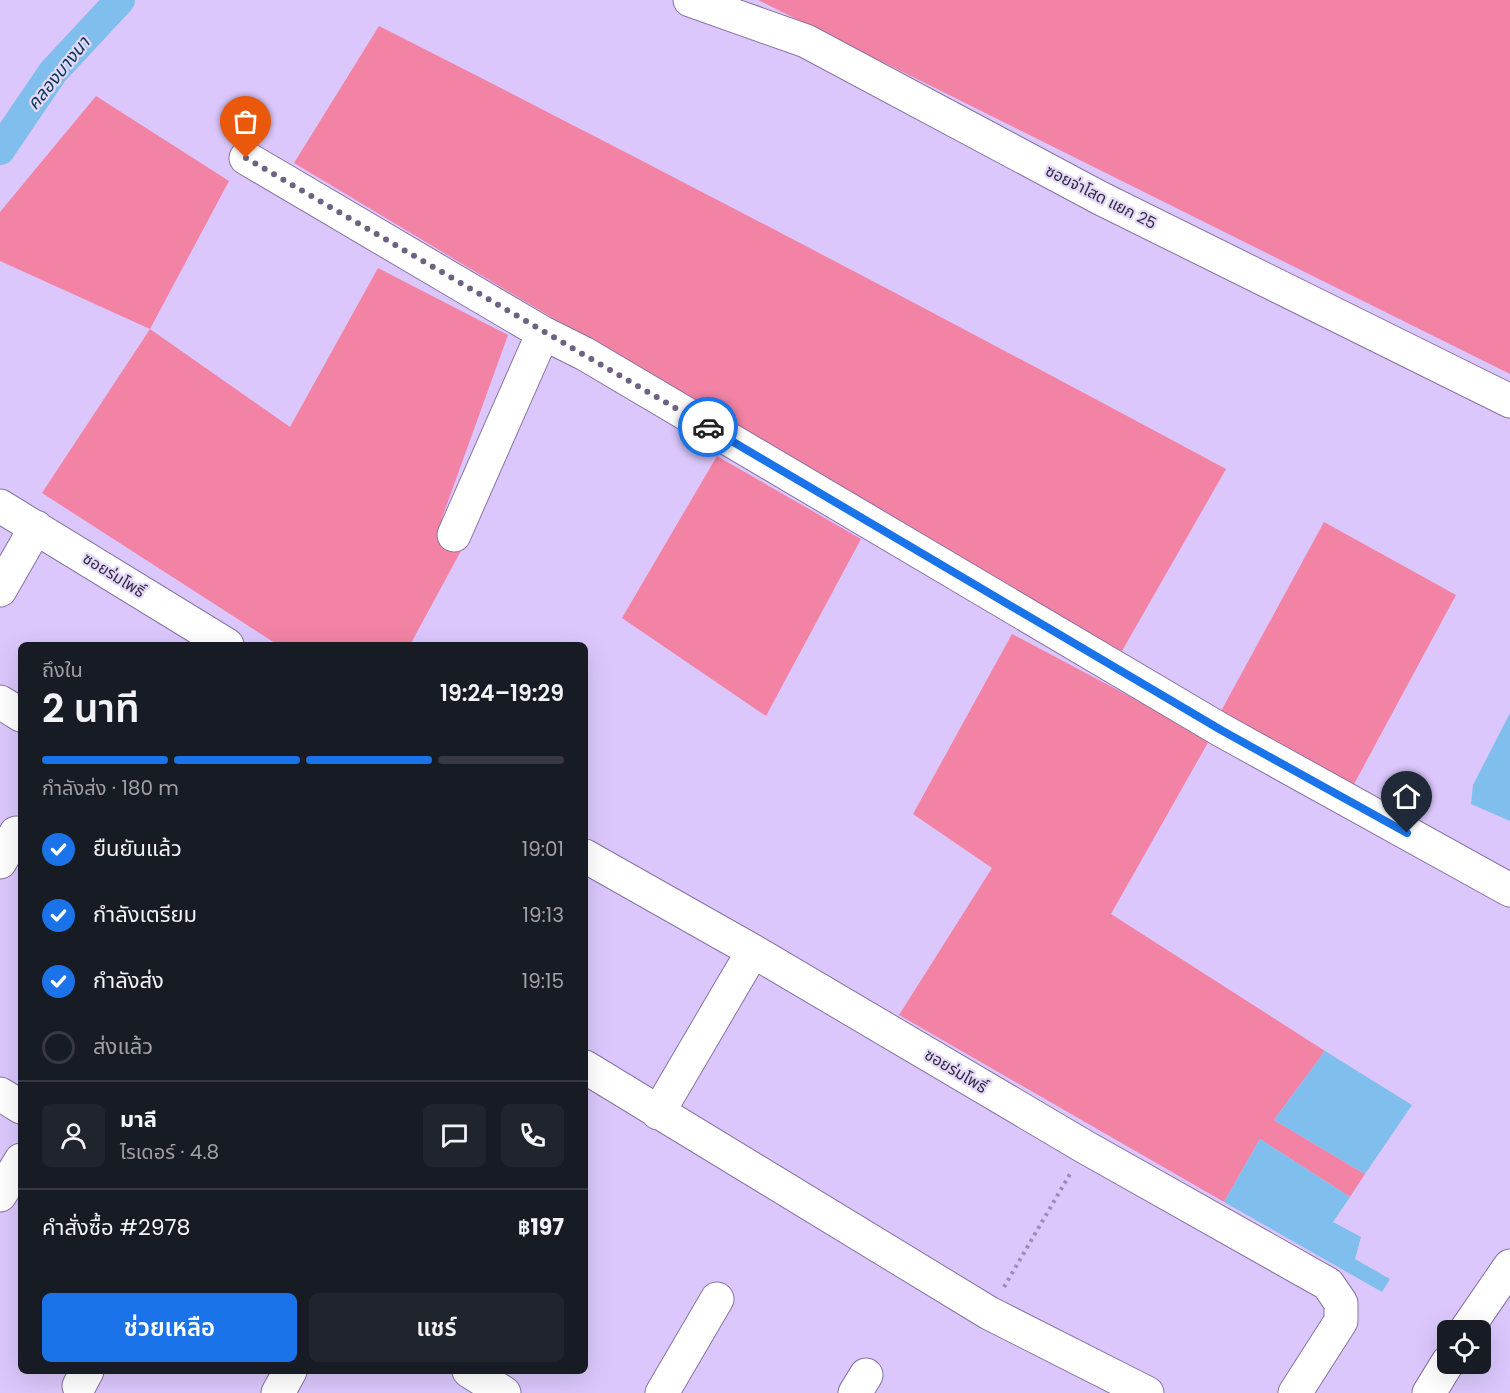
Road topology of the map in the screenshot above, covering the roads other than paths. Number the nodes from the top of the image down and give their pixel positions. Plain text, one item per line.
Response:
1 (690, 0) edge
2 (246, 158) dead end
3 (543, 333) junction
4 (1510, 401) edge
5 (0, 506) edge
6 (36, 527) junction
7 (454, 535) dead end
8 (0, 590) edge
9 (222, 642) edge
10 (0, 702) edge
11 (18, 713) edge
12 (16, 833) dead end
13 (588, 858) edge
14 (0, 862) edge
15 (1510, 890) edge
16 (753, 951) junction
17 (588, 1069) edge
18 (0, 1094) edge
19 (18, 1105) edge
20 (658, 1113) junction
21 (18, 1165) edge
22 (0, 1195) edge
23 (1510, 1266) edge
24 (717, 1299) dead end
25 (1474, 1320) edge
26 (288, 1374) edge
27 (1441, 1374) edge
28 (278, 1393) edge
29 (662, 1393) edge
30 (1147, 1393) edge
31 (1295, 1393) edge
32 (1429, 1393) edge

1 - 4 street, ซอยจ่าโสด แยก 25
2 - 3 street
3 - 7 street
3 - 15 street
5 - 6 street, ซอยร่มโพธิ์
6 - 8 street
6 - 9 street, ซอยร่มโพธิ์
10 - 11 street
12 - 14 street
13 - 16 street, ซอยร่มโพธิ์
16 - 20 street
16 - 31 street, ซอยร่มโพธิ์
17 - 20 street
18 - 19 street
20 - 30 street
21 - 22 street
23 - 25 street
24 - 29 street
26 - 28 street
27 - 32 street

